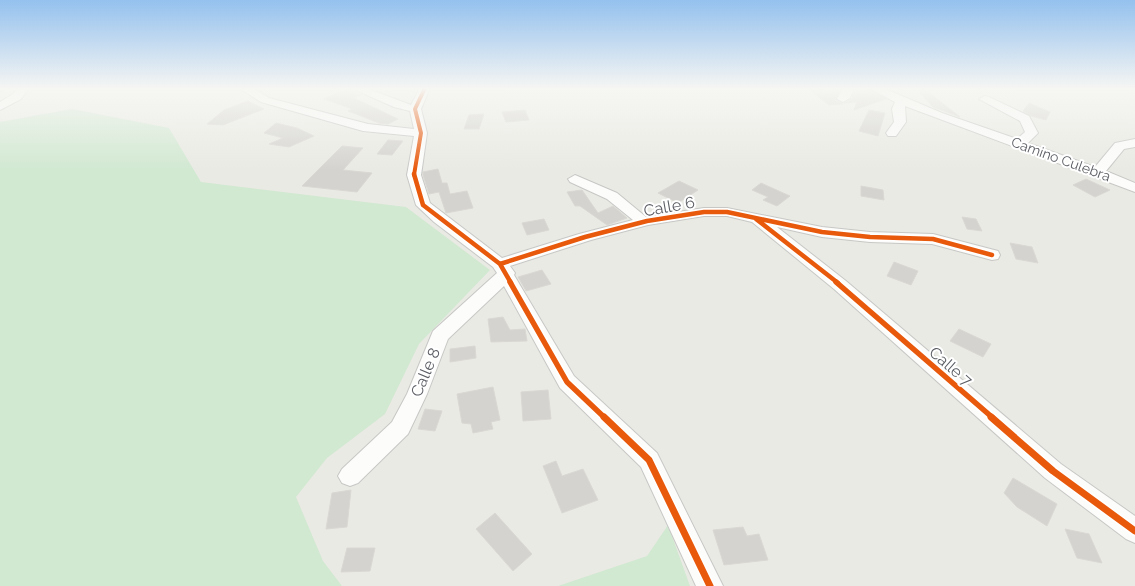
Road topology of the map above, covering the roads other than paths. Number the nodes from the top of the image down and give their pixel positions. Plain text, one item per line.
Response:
1 (321, 115) edge
2 (417, 115) edge
3 (899, 115) edge
4 (937, 115) edge
5 (1019, 115) edge
6 (421, 133) junction
7 (892, 133) dead end
8 (1135, 143) edge
9 (1018, 144) junction
10 (1098, 172) junction
11 (574, 178) dead end
12 (1135, 188) edge
13 (754, 217) junction
14 (643, 222) junction
15 (992, 256) dead end
16 (503, 269) junction
17 (350, 476) dead end
18 (1135, 531) edge
19 (710, 586) edge

1 - 6 street
2 - 6 street
3 - 7 street
4 - 9 street, Camino Culebra
5 - 9 street
6 - 16 street
8 - 10 street
9 - 10 street, Camino Culebra
10 - 12 street, Camino Culebra
11 - 14 street
13 - 14 street, Calle 6
13 - 15 street, Calle 6
13 - 18 street, Calle 7
14 - 16 street, Calle 6
16 - 17 street, Calle 8
16 - 19 street

